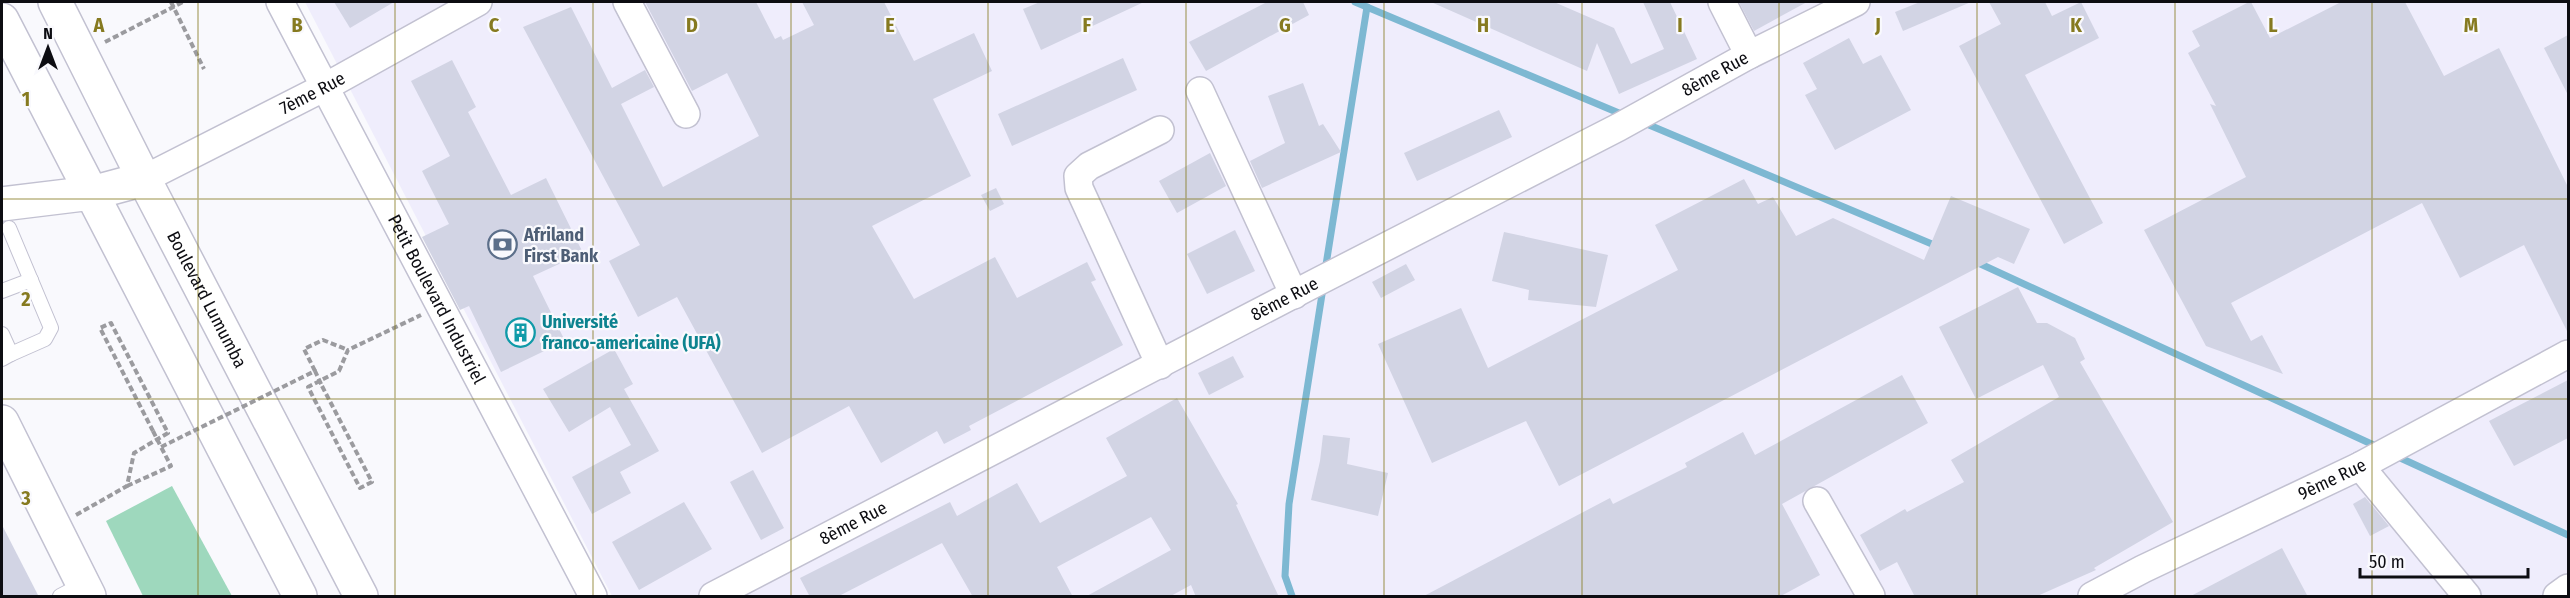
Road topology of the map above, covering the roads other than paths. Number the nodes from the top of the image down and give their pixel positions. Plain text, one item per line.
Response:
1 (55, 2) edge
2 (280, 2) edge
3 (478, 2) edge
4 (627, 2) edge
5 (1722, 2) edge
6 (1856, 2) edge
7 (2, 20) edge
8 (1749, 55) junction
9 (326, 87) junction
10 (1200, 91) dead end
11 (686, 114) dead end
12 (1160, 130) dead end
13 (144, 179) junction
14 (92, 192) junction
15 (5, 216) edge
16 (31, 280) junction
17 (2, 291) edge
18 (1294, 295) junction
19 (2, 334) edge
20 (2568, 354) edge
21 (6, 356) edge
22 (1160, 365) junction
23 (2, 422) edge
24 (2360, 466) junction
25 (1817, 501) dead end
26 (2568, 588) edge
27 (77, 592) edge
28 (300, 597) edge
29 (361, 597) edge
30 (593, 597) edge
31 (713, 597) edge
32 (1871, 597) edge
33 (2092, 597) edge
34 (2467, 597) edge
35 (2557, 597) edge

1 - 13 main road, Boulevard Lumumba
2 - 9 street, Petit Boulevard Industriel
3 - 9 street, 7ème Rue
4 - 11 street
5 - 8 street
6 - 8 street, 8ème Rue
7 - 14 main road
8 - 18 street, 8ème Rue
9 - 13 street, 7ème Rue
9 - 30 street, Petit Boulevard Industriel
10 - 18 street
12 - 22 street
13 - 14 main road
13 - 29 main road, Boulevard Lumumba
14 - 15 main road
14 - 28 main road
15 - 16 lane
16 - 17 lane
16 - 21 lane
18 - 22 street, 8ème Rue
19 - 21 lane
20 - 24 street, 9ème Rue
22 - 31 street, 8ème Rue
23 - 27 main road
24 - 33 street, 9ème Rue
24 - 34 street
25 - 32 street
26 - 35 street

